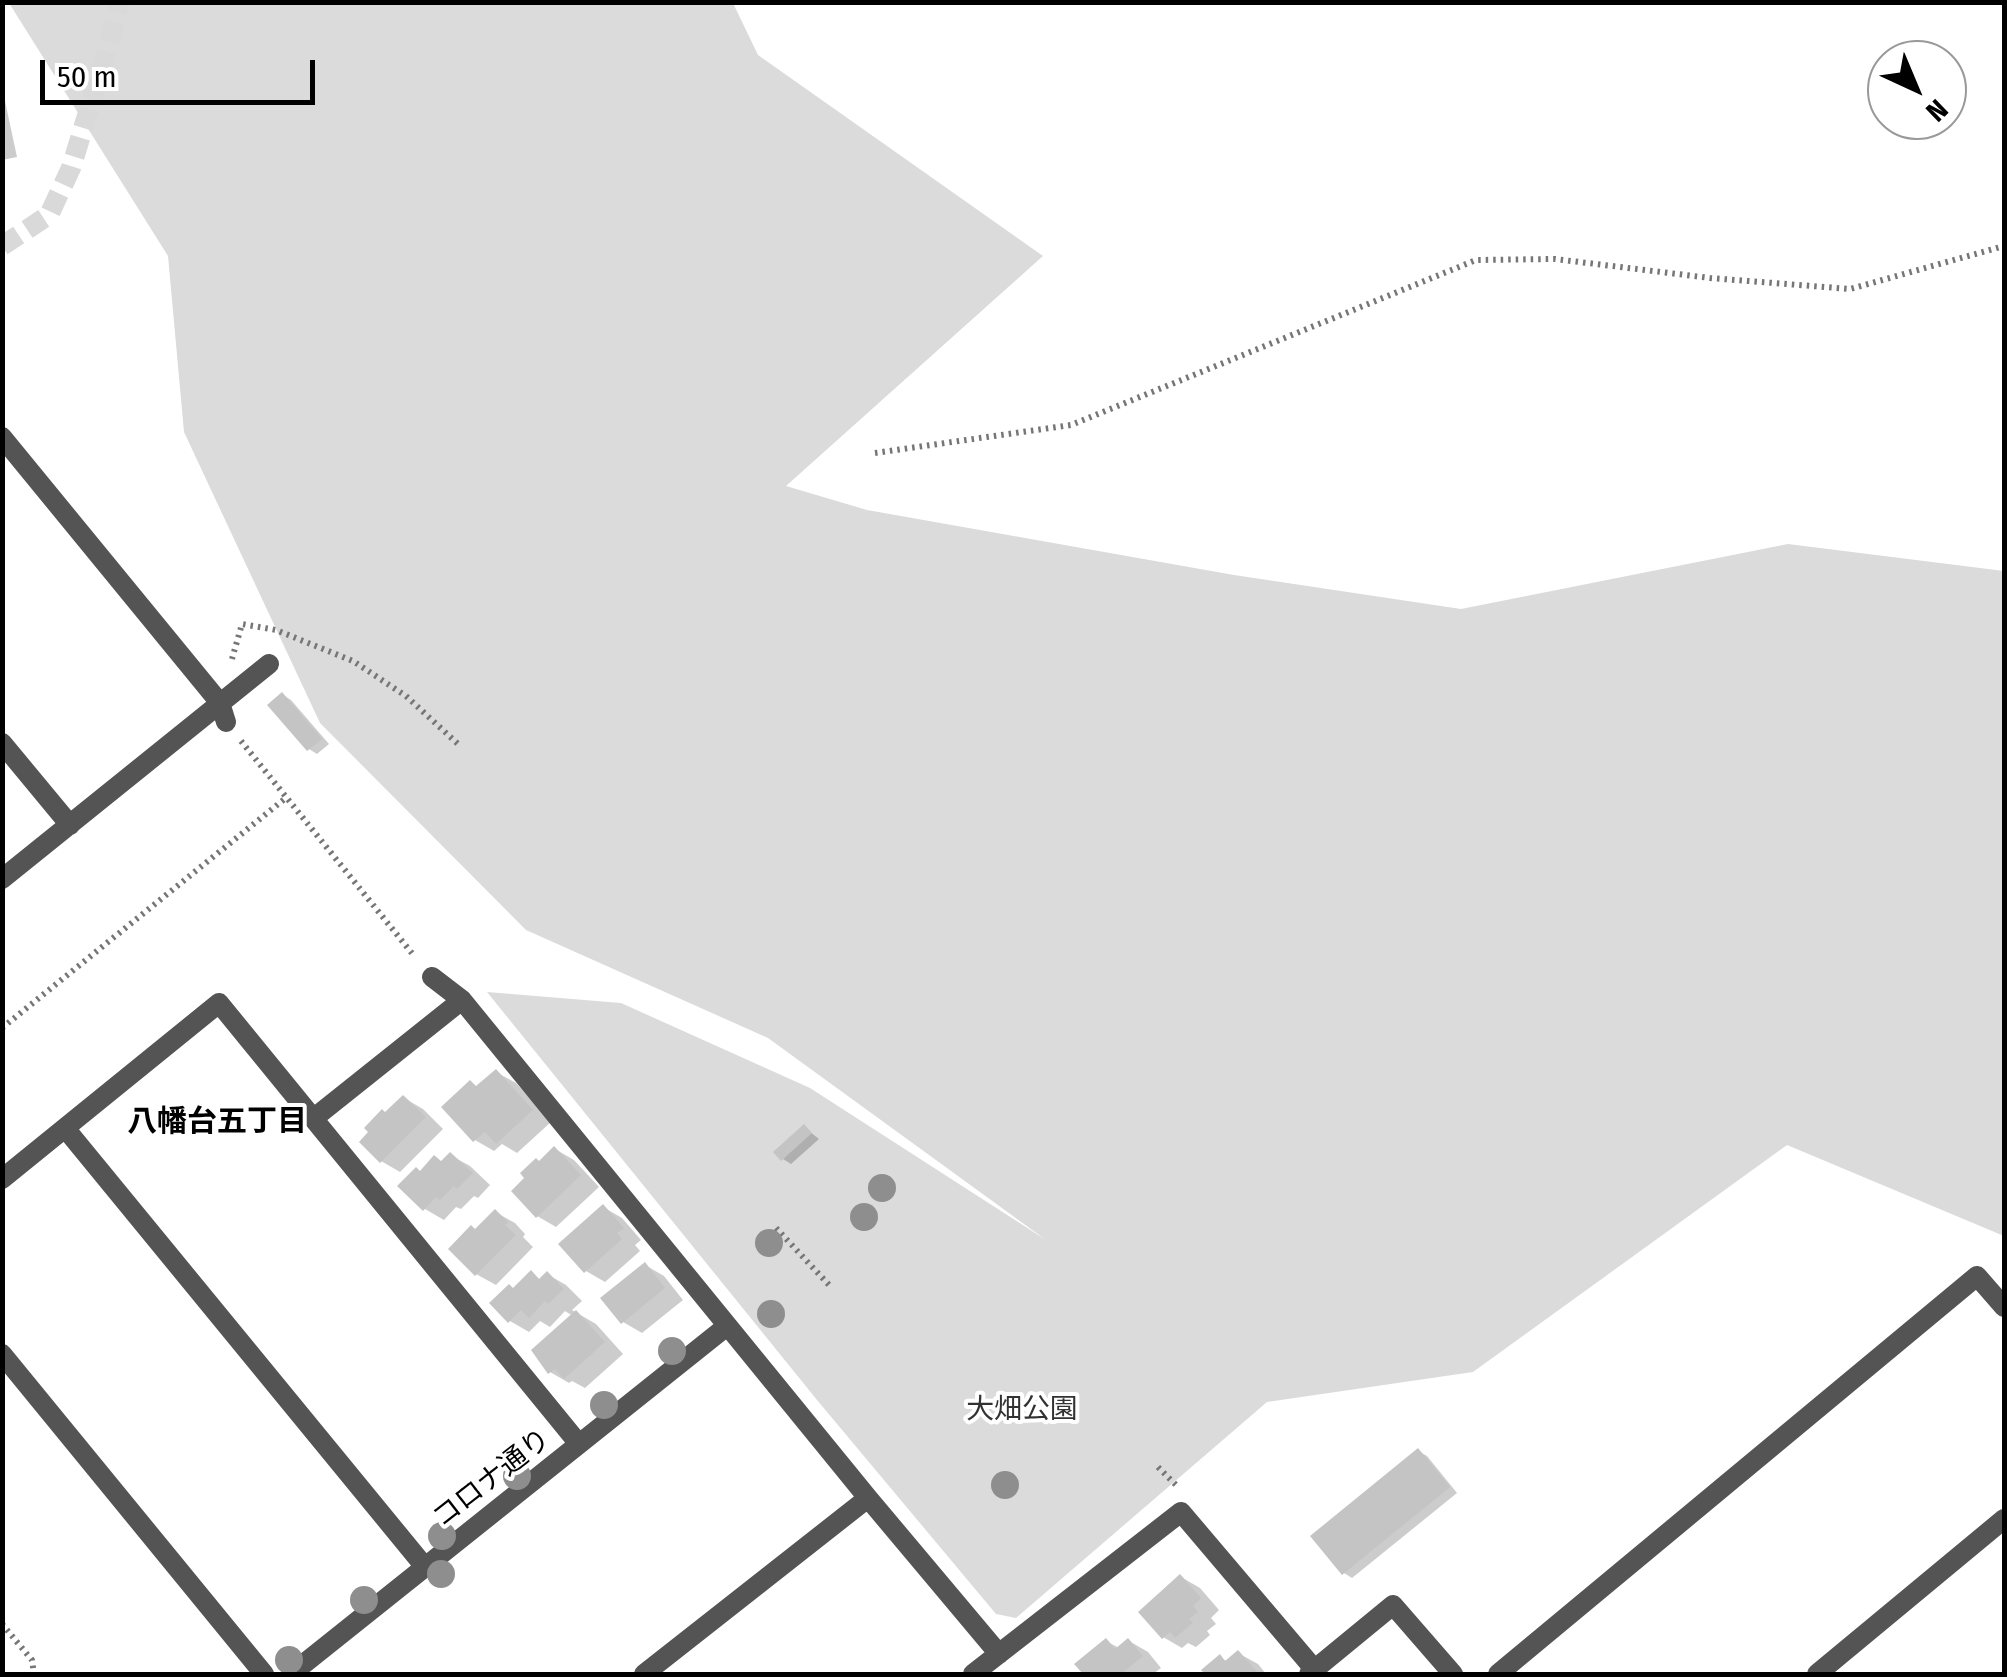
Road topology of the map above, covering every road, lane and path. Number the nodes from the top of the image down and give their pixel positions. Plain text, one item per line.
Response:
1 (2004, 246) edge
2 (2, 437) edge
3 (874, 453) dead end
4 (269, 664) dead end
5 (223, 713) junction
6 (2, 743) edge
7 (458, 744) dead end
8 (288, 797) junction
9 (70, 824) junction
10 (2, 878) edge
11 (432, 977) joint
12 (462, 1000) junction
13 (2, 1028) edge
14 (314, 1118) junction
15 (65, 1128) junction
16 (2, 1179) edge
17 (776, 1228) dead end
18 (830, 1286) dead end
19 (2004, 1307) edge
20 (727, 1326) junction
21 (2, 1354) edge
22 (579, 1444) junction
23 (1158, 1467) dead end
24 (1184, 1494) dead end
25 (868, 1498) junction
26 (2004, 1519) edge
27 (426, 1567) junction
28 (2, 1624) edge
29 (999, 1654) junction
30 (1312, 1672) edge
31 (34, 1674) edge
32 (264, 1674) edge
33 (291, 1674) edge
34 (644, 1674) edge
35 (973, 1674) edge
36 (1453, 1674) edge
37 (1498, 1674) edge
38 (1816, 1674) edge

1 - 3 path
2 - 5 street
4 - 5 street
5 - 7 path
5 - 8 path
5 - 9 street
6 - 9 street
8 - 11 path
8 - 13 path
9 - 10 street
11 - 12 street
12 - 14 street
12 - 20 street
14 - 15 street
14 - 22 street
15 - 16 street
15 - 27 street
17 - 18 path
19 - 37 street
20 - 22 street, コロナ通り
20 - 25 street
21 - 32 street
22 - 27 street, コロナ通り
23 - 24 path
25 - 29 street
25 - 34 street
26 - 38 street
27 - 33 street, コロナ通り
28 - 31 path
29 - 30 street
29 - 35 street
30 - 36 street

